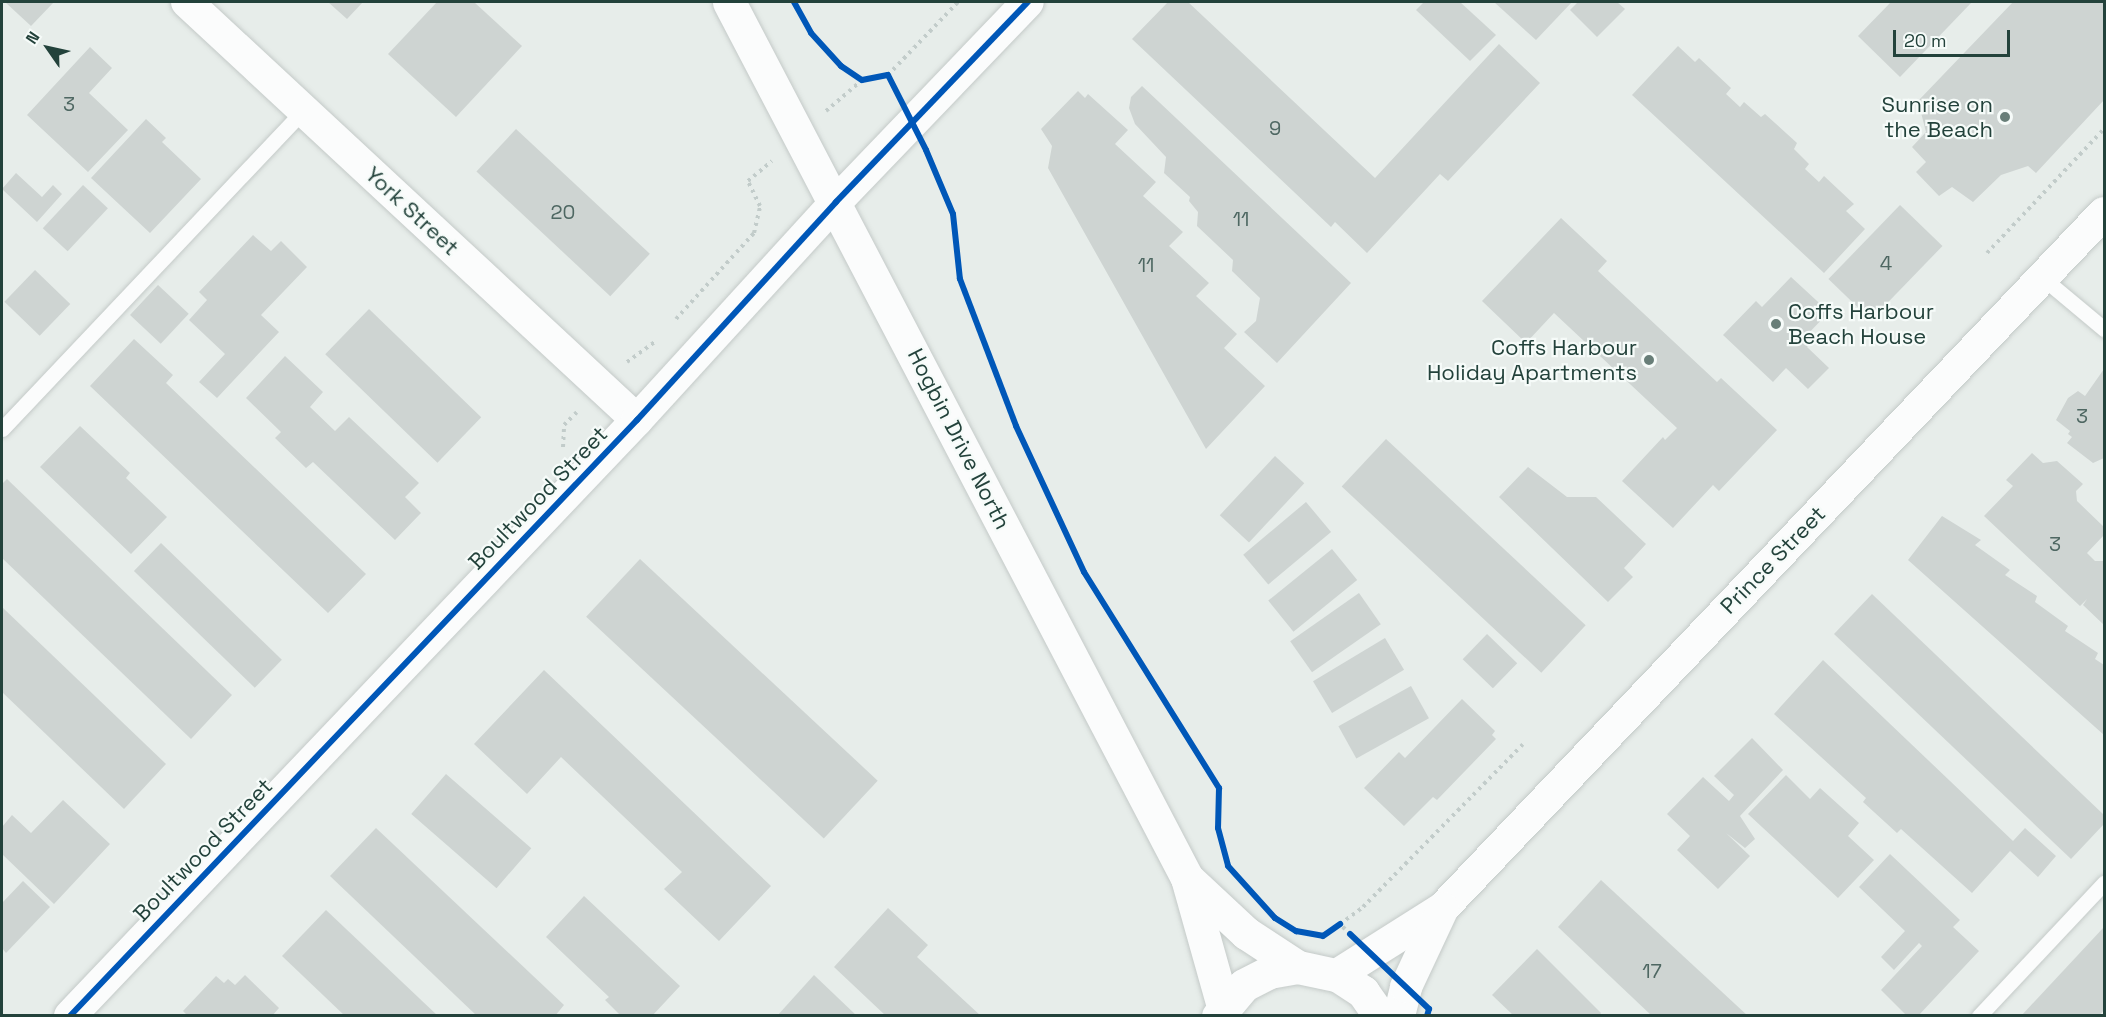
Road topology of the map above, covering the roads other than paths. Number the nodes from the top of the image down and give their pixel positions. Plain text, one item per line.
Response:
1 (187, 2) edge
2 (729, 2) edge
3 (1028, 2) edge
4 (304, 110) junction
5 (837, 202) junction
6 (2104, 213) edge
7 (2043, 278) junction
8 (2104, 329) edge
9 (637, 420) junction
10 (2, 429) edge
11 (1187, 878) junction
12 (2104, 883) edge
13 (1443, 908) junction
14 (1298, 967) junction
15 (1337, 975) junction
16 (1220, 1011) edge
17 (70, 1016) edge
18 (1380, 1016) edge
19 (1399, 1016) edge
20 (1979, 1016) edge

1 - 4 street, York Street
2 - 5 main road, Hogbin Drive North
3 - 5 street, Boultwood Street
4 - 9 street, York Street
4 - 10 lane
5 - 9 street, Boultwood Street
5 - 11 main road, Hogbin Drive North
6 - 7 street, Prince Street
7 - 8 lane
7 - 13 street, Prince Street
9 - 17 street, Boultwood Street
11 - 14 main road, Hogbin Drive North
11 - 16 main road, Hogbin Drive North
12 - 20 lane
13 - 15 street, Prince Street
13 - 19 street, Prince Street
14 - 15 main road
14 - 16 main road
15 - 18 main road

